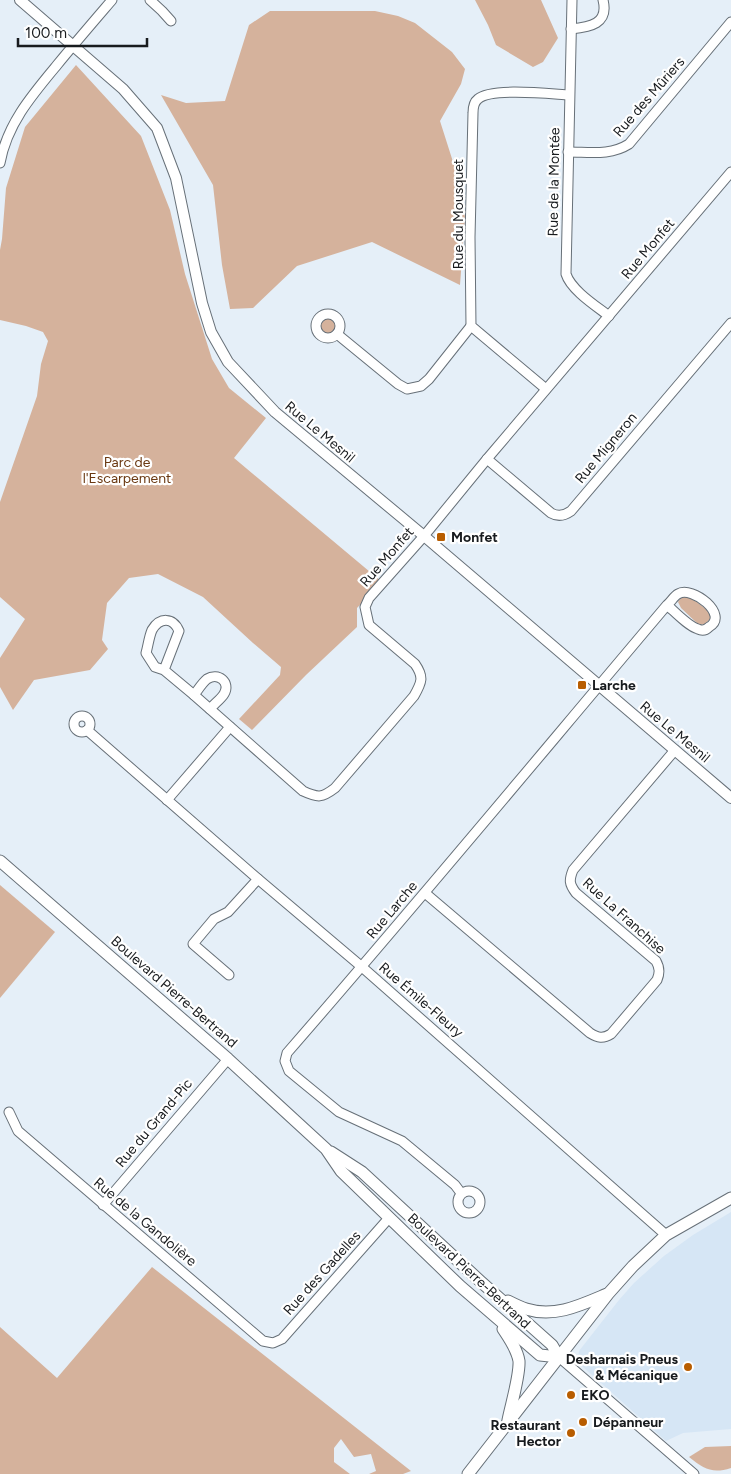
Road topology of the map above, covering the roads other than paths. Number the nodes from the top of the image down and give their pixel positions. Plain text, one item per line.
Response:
1 (20, 0) edge
2 (112, 0) edge
3 (150, 0) edge
4 (572, 0) edge
5 (603, 0) edge
6 (171, 21) dead end
7 (731, 22) edge
8 (571, 29) junction
9 (74, 45) junction
10 (569, 95) junction
11 (0, 127) edge
12 (10, 129) junction
13 (568, 152) junction
14 (0, 163) edge
15 (731, 172) edge
16 (609, 316) junction
17 (731, 322) edge
18 (471, 326) junction
19 (337, 334) dead end
20 (546, 390) junction
21 (487, 460) junction
22 (424, 536) junction
23 (667, 605) junction
24 (164, 670) junction
25 (599, 686) junction
26 (194, 695) junction
27 (210, 709) junction
28 (230, 727) junction
29 (88, 730) dead end
30 (675, 750) junction
31 (731, 798) edge
32 (167, 800) junction
33 (0, 861) edge
34 (258, 879) junction
35 (424, 892) junction
36 (362, 967) junction
37 (229, 975) dead end
38 (228, 1058) junction
39 (9, 1112) dead end
40 (326, 1149) junction
41 (462, 1193) dead end
42 (731, 1198) edge
43 (103, 1205) junction
44 (389, 1218) junction
45 (666, 1234) junction
46 (608, 1294) junction
47 (497, 1296) junction
48 (493, 1315) junction
49 (273, 1343) joint
50 (559, 1357) junction
51 (507, 1424) junction
52 (468, 1474) edge
53 (694, 1474) edge

1 - 9 street, Rue Le Mesnil
2 - 9 street
3 - 6 street
4 - 8 street, Rue de la Montée
5 - 8 street
7 - 13 street, Rue des Mûriers
8 - 10 street, Rue de la Montée
9 - 12 street
9 - 22 street, Rue Le Mesnil
10 - 13 street, Rue de la Montée
10 - 18 street, Rue du Mousquet
11 - 12 street
12 - 14 street
13 - 16 street, Rue de la Montée
15 - 16 street, Rue Monfet
16 - 20 street, Rue Monfet
17 - 21 street, Rue Migneron
18 - 19 street
18 - 20 street
20 - 21 street, Rue Monfet
21 - 22 street, Rue Monfet
22 - 25 street, Rue Le Mesnil
22 - 28 street, Rue Monfet
23 - 23 street, Rue Larche
23 - 25 street, Rue Larche
24 - 24 street
24 - 26 street
25 - 30 street, Rue Le Mesnil
25 - 35 street, Rue Larche
26 - 27 street
26 - 27 street
27 - 28 street
28 - 32 street
29 - 32 street, Rue Émile-Fleury
30 - 31 street, Rue Le Mesnil
30 - 35 street, Rue La Franchise
32 - 34 street, Rue Émile-Fleury
33 - 38 main road, Boulevard Pierre-Bertrand
34 - 36 street, Rue Émile-Fleury
34 - 37 street
35 - 36 street, Rue Larche
36 - 41 street, Rue Larche
36 - 45 street, Rue Émile-Fleury
38 - 40 main road, Boulevard Pierre-Bertrand
38 - 43 street, Rue du Grand-Pic
39 - 43 street, Rue de la Gandolière
40 - 44 main road, Boulevard Pierre-Bertrand
40 - 47 main road, Boulevard Pierre-Bertrand
42 - 45 main road
43 - 49 street, Rue de la Gandolière
44 - 48 main road, Boulevard Pierre-Bertrand
44 - 49 street, Rue des Gadelles
45 - 46 main road
46 - 47 main road
46 - 50 main road
47 - 50 main road, Boulevard Pierre-Bertrand
48 - 50 main road, Boulevard Pierre-Bertrand
48 - 51 main road
50 - 51 main road
50 - 53 street, Boulevard Pierre-Bertrand
51 - 52 main road

